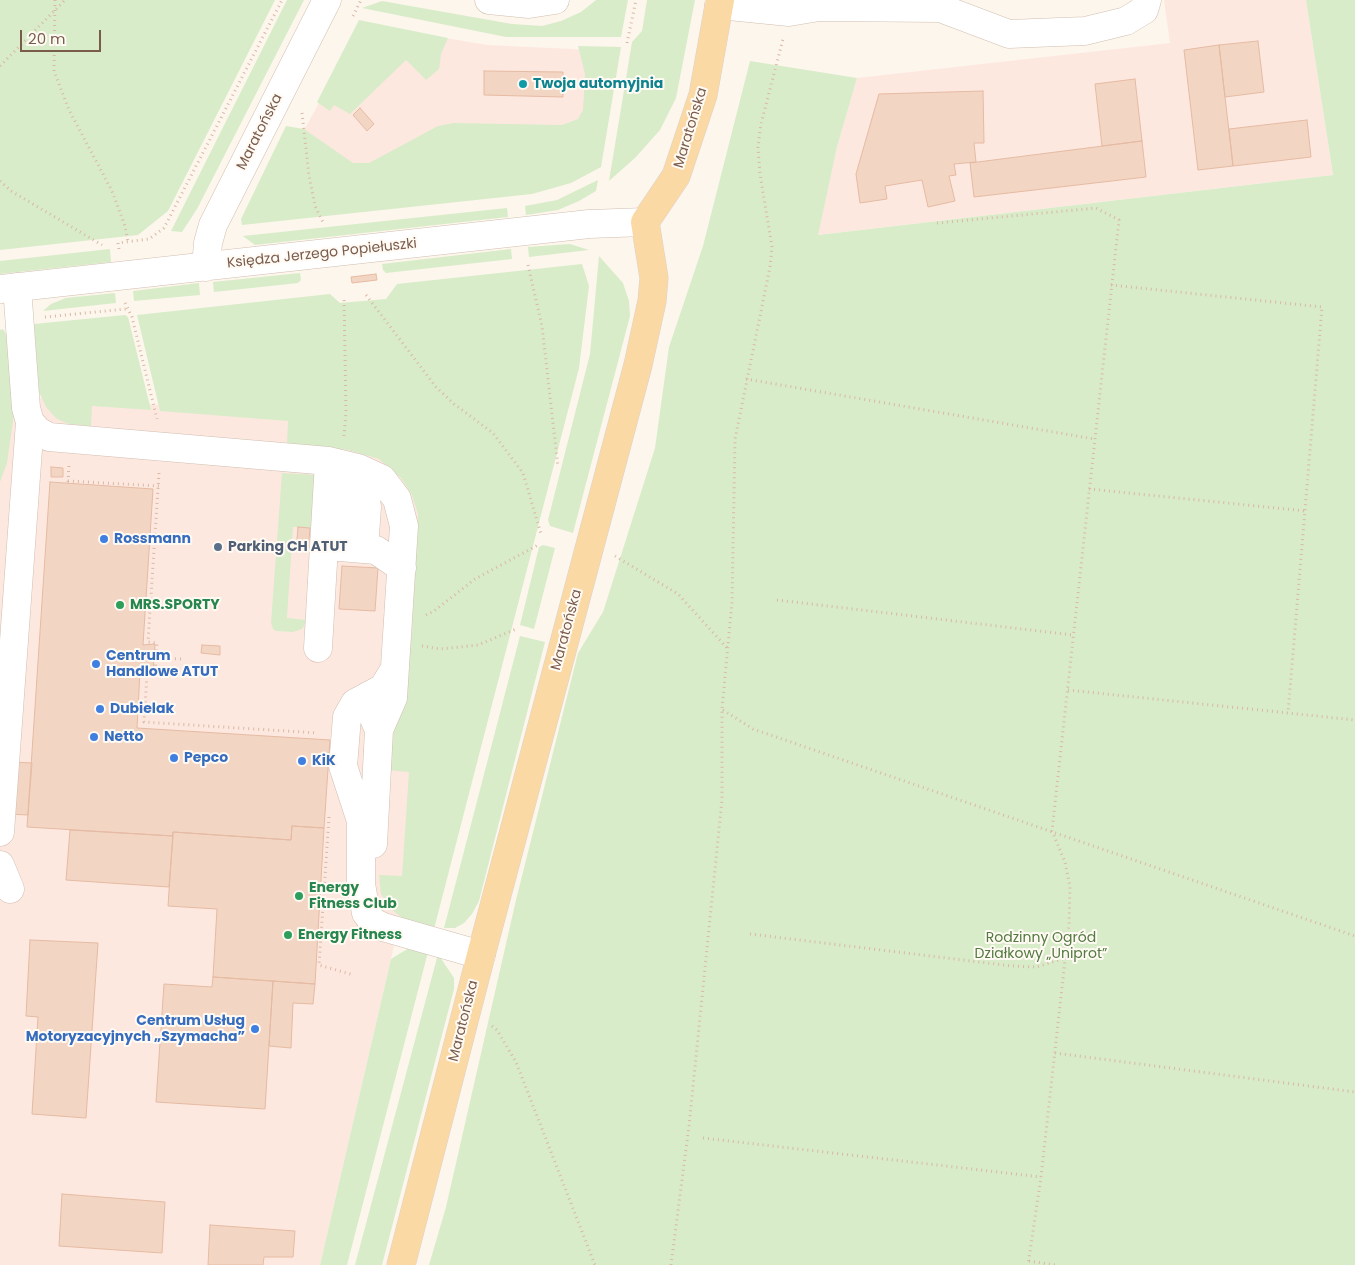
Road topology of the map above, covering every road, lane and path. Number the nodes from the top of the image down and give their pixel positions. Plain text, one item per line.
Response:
1 (55, 0) edge
2 (65, 0) edge
3 (282, 0) edge
4 (327, 0) edge
5 (361, 0) edge
6 (555, 0) edge
7 (636, 0) edge
8 (1147, 0) edge
9 (505, 1) edge
10 (719, 2) edge
11 (789, 12) junction
12 (55, 13) junction
13 (354, 16) dead end
14 (627, 43) dead end
15 (0, 66) edge
16 (302, 112) dead end
17 (0, 181) edge
18 (323, 222) dead end
19 (645, 222) junction
20 (937, 222) dead end
21 (128, 242) junction
22 (102, 245) dead end
23 (119, 252) dead end
24 (528, 265) dead end
25 (206, 267) junction
26 (1111, 285) junction
27 (9, 288) edge
28 (366, 295) dead end
29 (344, 297) dead end
30 (20, 320) junction
31 (746, 379) junction
32 (30, 422) junction
33 (1094, 439) junction
34 (158, 446) junction
35 (62, 462) dead end
36 (342, 464) junction
37 (558, 467) dead end
38 (159, 486) junction
39 (1089, 489) junction
40 (1306, 511) junction
41 (541, 534) dead end
42 (538, 545) dead end
43 (345, 547) junction
44 (614, 555) dead end
45 (402, 568) junction
46 (777, 600) dead end
47 (516, 629) dead end
48 (397, 634) junction
49 (1073, 635) junction
50 (318, 648) dead end
51 (728, 649) junction
52 (155, 658) junction
53 (183, 660) dead end
54 (393, 672) junction
55 (1068, 690) junction
56 (355, 703) junction
57 (722, 709) junction
58 (1288, 713) junction
59 (1355, 720) edge
60 (379, 730) junction
61 (325, 734) dead end
62 (330, 808) dead end
63 (1052, 831) junction
64 (0, 832) edge
65 (366, 913) junction
66 (750, 934) dead end
67 (1355, 936) edge
68 (481, 955) junction
69 (1065, 958) junction
70 (354, 975) dead end
71 (467, 1007) junction
72 (1056, 1053) junction
73 (1355, 1092) edge
74 (703, 1138) dead end
75 (1041, 1177) junction
76 (1029, 1263) edge
77 (401, 1265) edge
78 (595, 1265) edge
79 (671, 1265) edge
80 (1055, 1265) edge

1 - 12 path
2 - 12 path
3 - 21 path
4 - 25 street, Maratońska
5 - 13 path
6 - 9 street
7 - 14 path
8 - 11 street
10 - 11 street
10 - 19 main road, Maratońska
11 - 31 path
12 - 15 path
12 - 21 path
16 - 18 path
17 - 22 path
19 - 25 street, Księdza Jerzego Popiełuszki
19 - 68 main road, Maratońska
20 - 26 path
21 - 23 path
24 - 37 path
25 - 27 street, Księdza Jerzego Popiełuszki
26 - 33 path
26 - 40 path
27 - 30 street
28 - 41 path
29 - 36 path
30 - 32 street
30 - 34 path
31 - 33 path
31 - 51 path
32 - 34 street
32 - 64 street
33 - 39 path
34 - 36 street
34 - 38 path
35 - 38 path
36 - 43 street
36 - 43 street
36 - 45 street
38 - 52 path
39 - 40 path
39 - 49 path
40 - 58 path
42 - 48 path
43 - 45 street
43 - 50 street
44 - 51 path
45 - 48 street
46 - 49 path
47 - 48 path
48 - 54 street
49 - 55 path
51 - 57 path
52 - 53 path
52 - 61 path
54 - 56 street
54 - 60 street
55 - 58 path
55 - 63 path
56 - 60 street
56 - 65 street
57 - 63 path
57 - 79 path
58 - 59 path
60 - 65 street
62 - 70 path
63 - 67 path
63 - 69 path
65 - 68 street
66 - 69 path
68 - 71 main road, Maratońska
69 - 72 path
71 - 77 main road, Maratońska
71 - 78 path
72 - 73 path
72 - 75 path
74 - 75 path
75 - 76 path
76 - 80 path

